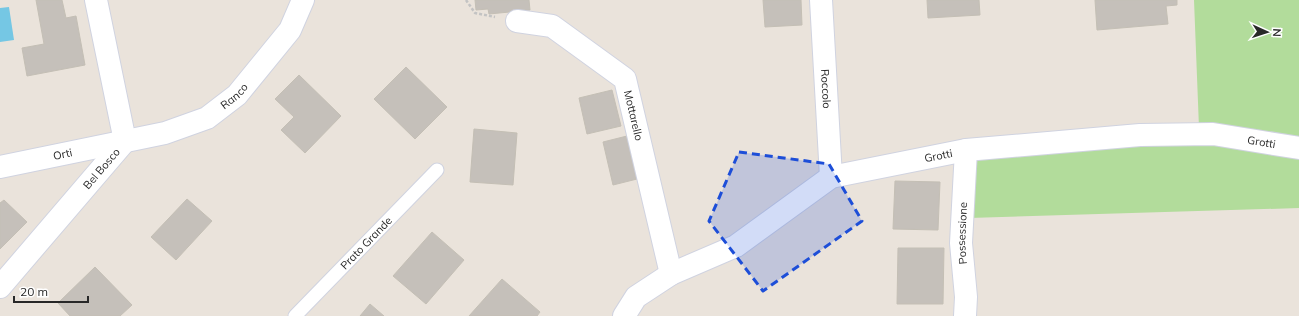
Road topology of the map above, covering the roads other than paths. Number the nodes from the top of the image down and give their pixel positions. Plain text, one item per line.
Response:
1 (96, 0) edge
2 (303, 0) edge
3 (821, 0) edge
4 (517, 22) road end
5 (125, 141) junction
6 (1299, 148) edge
7 (966, 150) junction
8 (0, 167) edge
9 (437, 170) dead end
10 (831, 177) junction
11 (671, 274) junction
12 (0, 287) edge
13 (295, 316) edge
14 (624, 316) edge
15 (965, 316) edge

1 - 5 street, Bel Bosco
2 - 5 street, Ranco
3 - 10 street, Roccolo
4 - 11 street, Mottarello
5 - 8 street, Orti
5 - 12 street, Bel Bosco
6 - 7 street, Grotti
7 - 10 street, Grotti
7 - 15 street, Possessione
9 - 13 lane, Prato Grande
10 - 11 street, Grotti
11 - 14 street, Grotti

